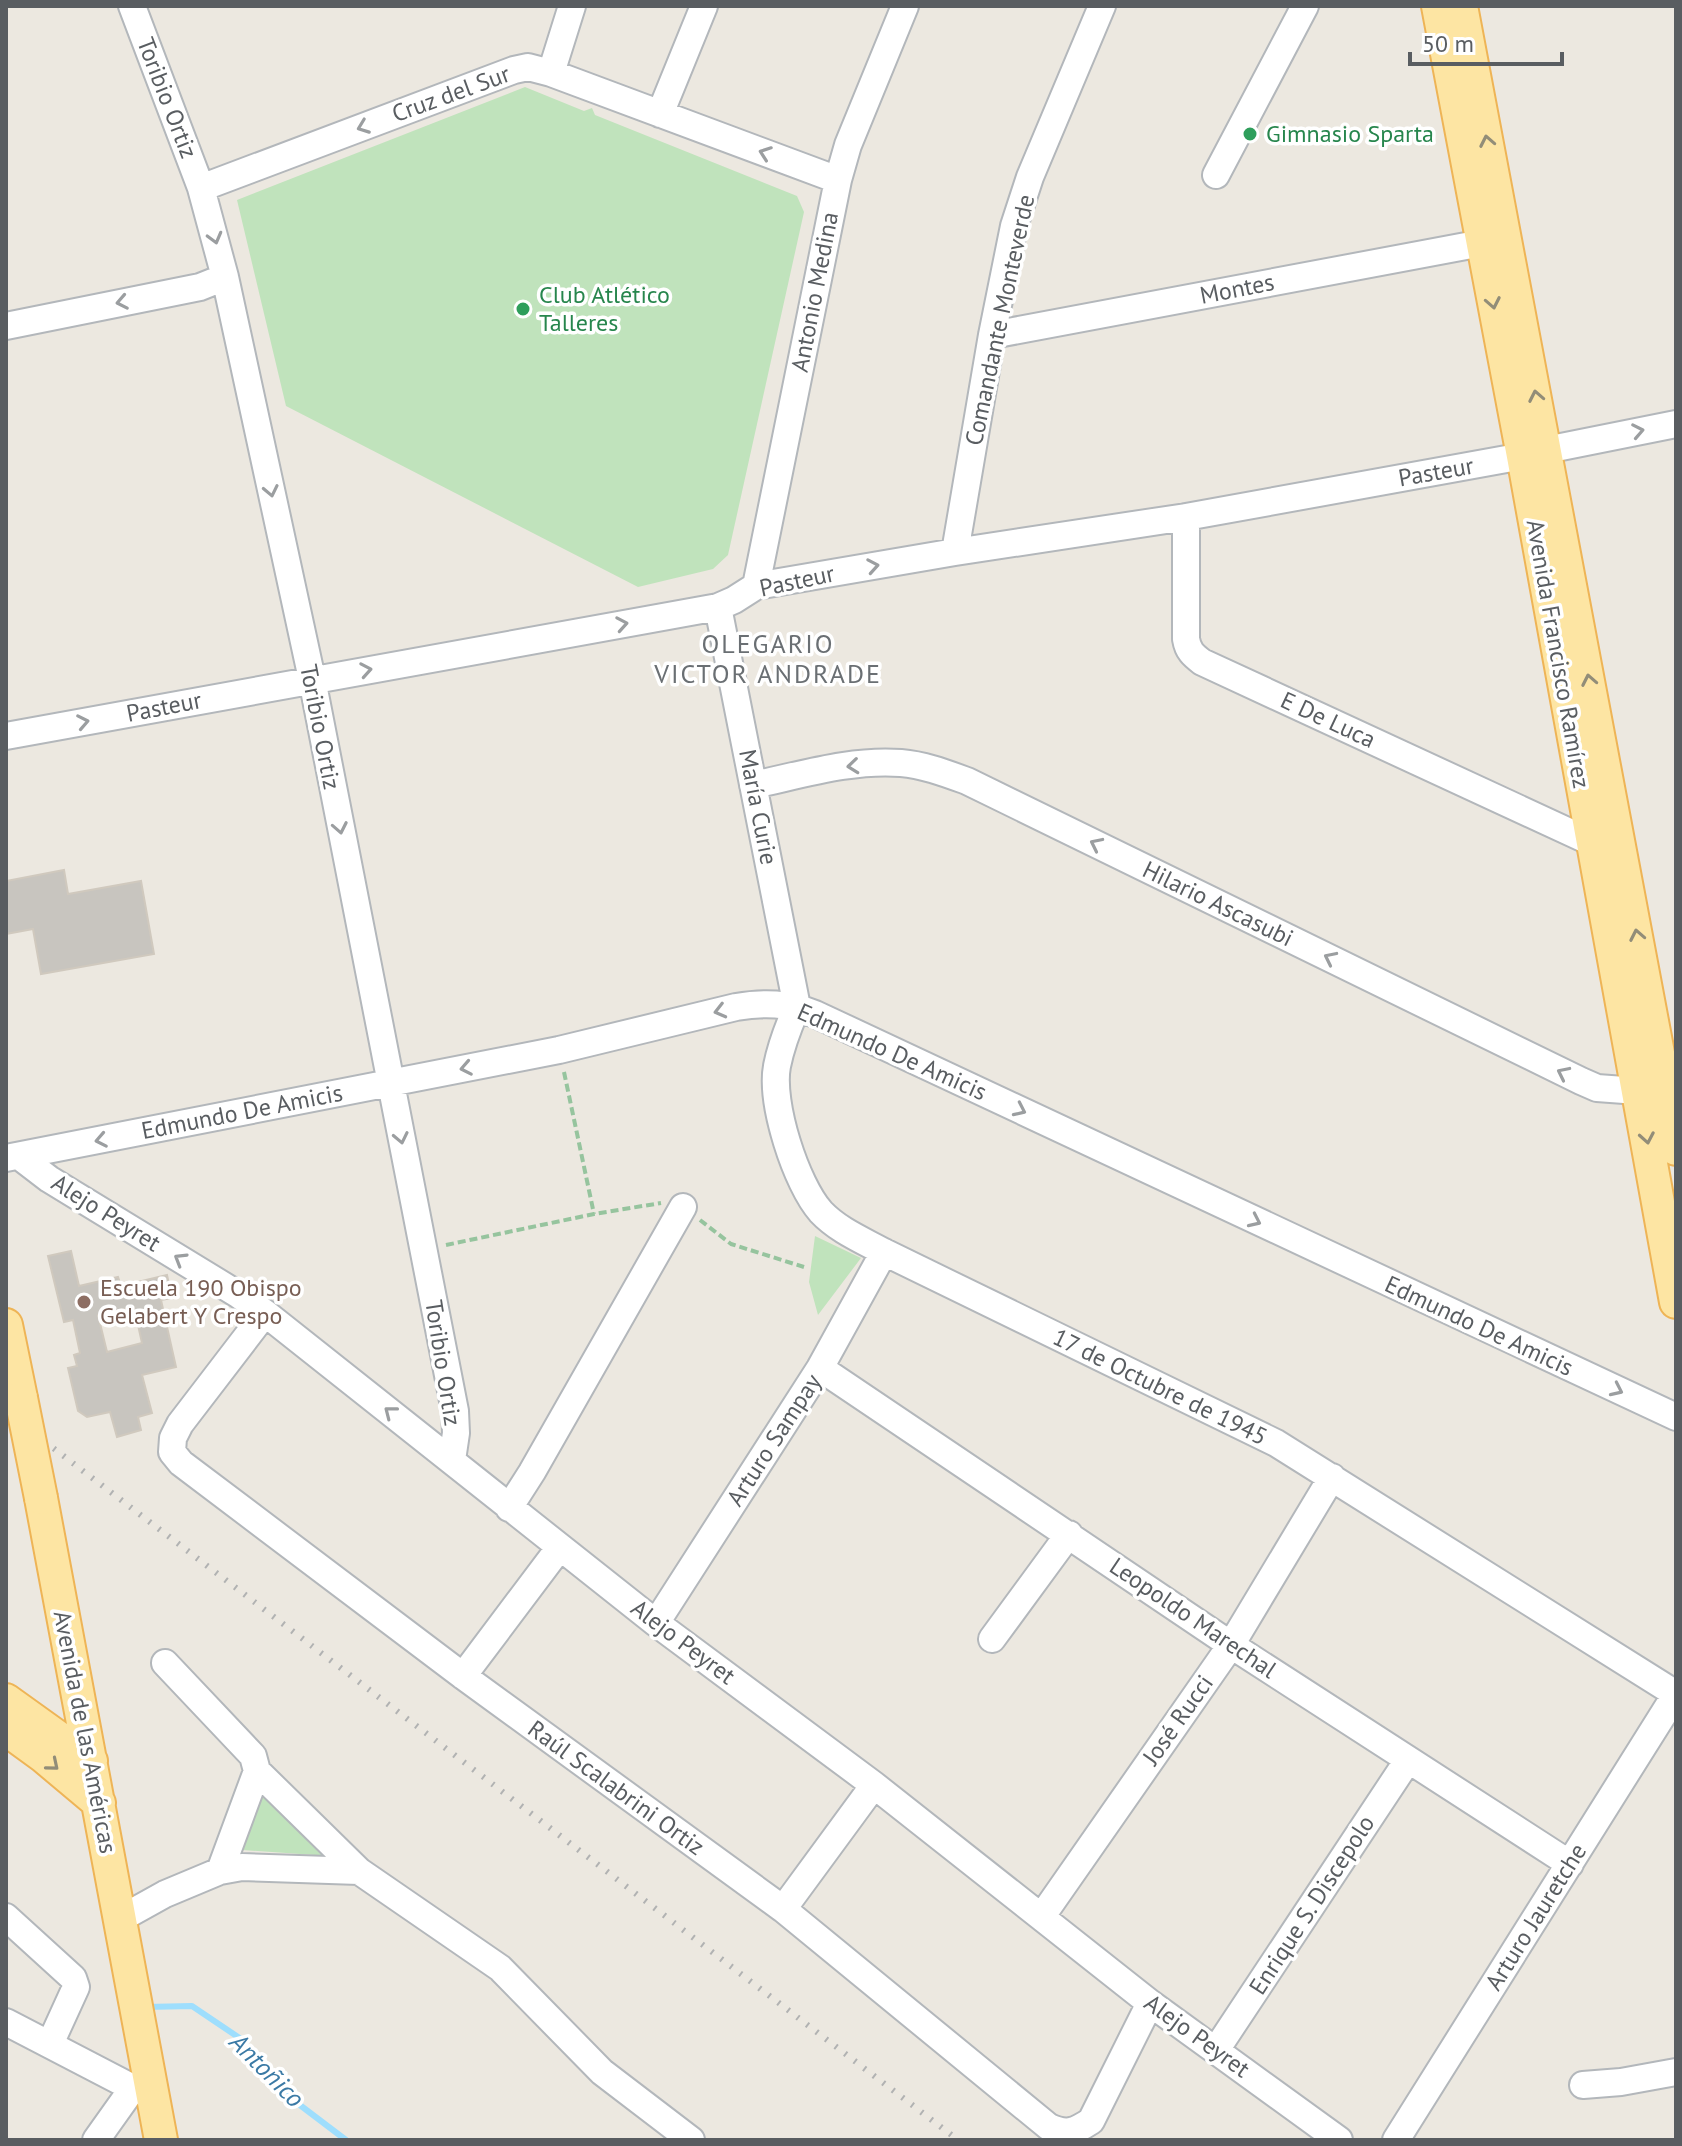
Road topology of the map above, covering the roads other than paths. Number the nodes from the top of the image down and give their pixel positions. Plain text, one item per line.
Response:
1 (132, 6) edge
2 (572, 6) edge
3 (704, 6) edge
4 (905, 6) edge
5 (1102, 6) edge
6 (1305, 6) edge
7 (1438, 6) edge
8 (1461, 6) edge
9 (551, 73) junction
10 (660, 114) junction
11 (1216, 175) dead end
12 (838, 180) junction
13 (201, 188) junction
14 (1482, 243) junction
15 (225, 277) junction
16 (6, 326) edge
17 (992, 335) junction
18 (1676, 424) edge
19 (1534, 453) junction
20 (1186, 517) junction
21 (955, 552) junction
22 (756, 586) junction
23 (718, 607) junction
24 (312, 679) junction
25 (6, 736) edge
26 (753, 785) junction
27 (1591, 842) junction
28 (797, 1007) junction
29 (1628, 1034) junction
30 (1668, 1065) edge
31 (390, 1084) junction
32 (1638, 1091) junction
33 (1676, 1149) edge
34 (12, 1157) edge
35 (683, 1207) road end
36 (884, 1252) junction
37 (1676, 1302) edge
38 (265, 1313) junction
39 (6, 1325) edge
40 (820, 1368) junction
41 (1676, 1417) edge
42 (452, 1460) junction
43 (1332, 1477) junction
44 (509, 1508) junction
45 (1069, 1534) junction
46 (560, 1547) junction
47 (656, 1623) junction
48 (992, 1639) dead end
49 (1231, 1645) junction
50 (165, 1663) dead end
51 (463, 1676) junction
52 (76, 1692) junction
53 (1676, 1694) edge
54 (7, 1711) edge
55 (1408, 1760) junction
56 (91, 1761) junction
57 (257, 1771) junction
58 (874, 1785) junction
59 (99, 1803) junction
60 (1570, 1864) junction
61 (220, 1871) junction
62 (359, 1871) junction
63 (783, 1909) junction
64 (1042, 1916) junction
65 (6, 1917) edge
66 (120, 1919) junction
67 (1150, 2003) junction
68 (6, 2022) edge
69 (50, 2044) junction
70 (1216, 2050) junction
71 (1676, 2072) edge
72 (141, 2083) junction
73 (1583, 2085) dead end
74 (96, 2140) edge
75 (161, 2140) edge
76 (691, 2140) edge
77 (1339, 2140) edge
78 (1396, 2140) edge

1 - 13 street, Toribio Ortiz
2 - 9 street
3 - 10 street
4 - 12 street, Antonio Medina
5 - 17 street, Comandante Monteverde
6 - 11 street
7 - 14 main road, Avenida Francisco Ramírez
19 -> 8 main road, Avenida Francisco Ramírez
9 - 10 street, Cruz del Sur
9 -> 13 street, Cruz del Sur
12 -> 10 street, Cruz del Sur
12 - 22 street, Antonio Medina
13 -> 15 street, Toribio Ortiz
14 - 17 street, Montes
14 -> 19 main road, Avenida Francisco Ramírez
15 -> 16 street
15 -> 24 street, Toribio Ortiz
17 - 21 street, Comandante Monteverde
19 -> 18 street, Pasteur
19 - 20 street, Pasteur
19 - 27 main road, Avenida Francisco Ramírez
30 -> 19 main road, Avenida Francisco Ramírez
20 - 21 street, Pasteur
20 - 27 street, E De Luca
22 -> 21 street, Pasteur
22 - 23 street, Pasteur
24 -> 23 street, Pasteur
23 - 26 street, María Curie
25 -> 24 street, Pasteur
24 -> 31 street, Toribio Ortiz
26 - 28 street, María Curie
32 -> 26 street, Hilario Ascasubi
27 - 29 main road, Avenida Francisco Ramírez
28 -> 31 street, Edmundo De Amicis
28 - 36 street, 17 de Octubre de 1945
28 -> 41 street, Edmundo De Amicis
29 - 30 street
29 - 32 main road, Avenida Francisco Ramírez
30 - 32 street
30 - 33 main road, Avenida Francisco Ramírez
31 -> 34 street, Edmundo De Amicis
31 -> 42 street, Toribio Ortiz
32 -> 37 main road, Avenida Francisco Ramírez
38 -> 34 street, Alejo Peyret
35 - 44 street
36 - 40 street, Arturo Sampay
36 - 43 street, 17 de Octubre de 1945
42 -> 38 street, Alejo Peyret
38 - 51 street, Raúl Scalabrini Ortiz
39 - 52 main road, Avenida de las Américas, bridge
40 - 45 street, Leopoldo Marechal
40 - 47 street, Arturo Sampay
42 - 44 street, Alejo Peyret
43 - 49 street, José Rucci
43 - 53 street, 17 de Octubre de 1945
44 - 46 street, Alejo Peyret
45 - 48 street
45 - 49 street, Leopoldo Marechal
46 - 47 street, Alejo Peyret
46 - 51 street
47 - 58 street, Alejo Peyret
49 - 55 street, Leopoldo Marechal
49 - 64 street, José Rucci
50 - 57 street
51 - 63 street, Raúl Scalabrini Ortiz
52 - 54 main road
52 - 56 main road, Avenida de las Américas
53 - 60 street, Arturo Jauretche
54 - 56 main road
54 -> 59 main road
55 - 60 street, Leopoldo Marechal
55 - 70 street, Enrique S. Discepolo
56 - 59 main road, Avenida de las Américas
57 - 61 street
57 - 62 street
58 - 63 street
58 - 64 street, Alejo Peyret
59 - 66 main road, Avenida de las Américas
60 - 78 street, Arturo Jauretche
61 - 62 street
61 - 66 street
62 - 76 street
63 - 67 street, Raúl Scalabrini Ortiz
64 - 67 street, Alejo Peyret
65 - 69 street
66 - 72 main road, Avenida de las Américas
67 - 70 street, Alejo Peyret
68 - 69 street
69 - 72 street
70 - 77 street, Alejo Peyret
71 - 73 street
72 - 74 street
72 - 75 main road, Avenida de las Américas

